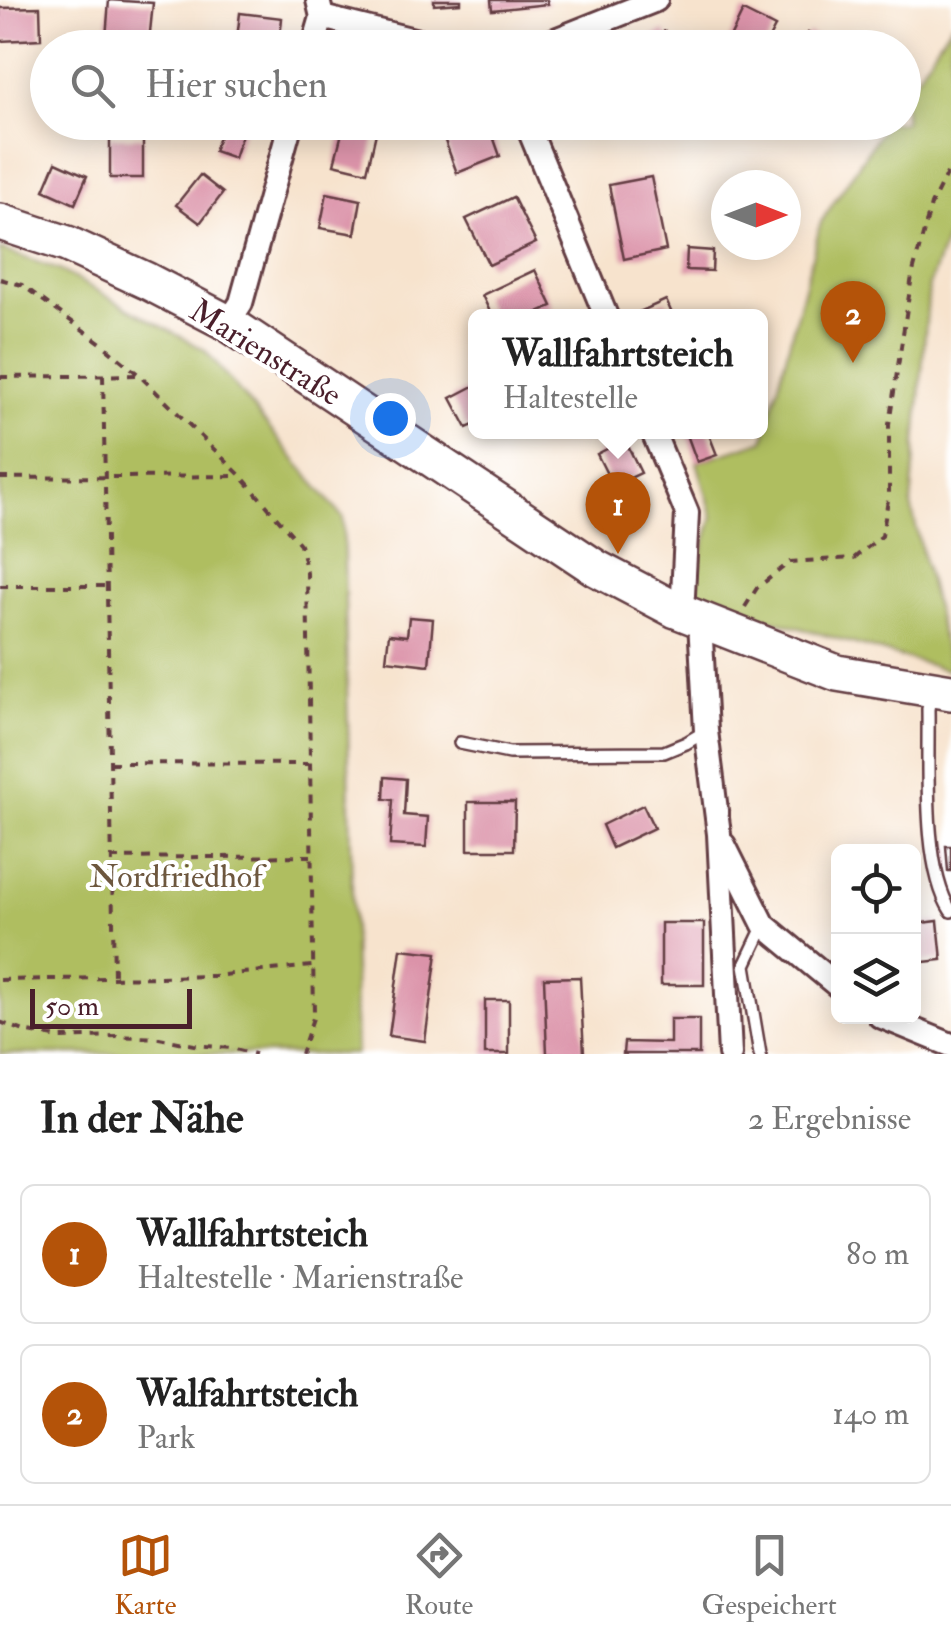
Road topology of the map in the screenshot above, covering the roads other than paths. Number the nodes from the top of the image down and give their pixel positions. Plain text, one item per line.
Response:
1 (656, 0) edge
2 (320, 8) edge
3 (389, 30) edge
4 (580, 30) edge
5 (286, 140) edge
6 (533, 140) edge
7 (0, 222) edge
8 (603, 309) edge
9 (228, 324) junction
10 (656, 439) edge
11 (702, 621) junction
12 (942, 690) edge
13 (706, 731) junction
14 (460, 743) dead end
15 (719, 834) junction
16 (951, 910) edge
17 (764, 926) junction
18 (831, 980) edge
19 (900, 1024) edge
20 (951, 1045) edge
21 (730, 1054) edge
22 (760, 1054) edge

1 - 4 street
2 - 3 street
5 - 9 street
6 - 8 street
7 - 9 main road, Marienstraße
9 - 11 main road, Marienstraße
10 - 11 street
11 - 12 main road, Marienstraße
11 - 13 street
12 - 16 lane
13 - 14 lane
13 - 15 street
15 - 17 street
15 - 21 street
17 - 18 street
17 - 22 lane
19 - 20 street

